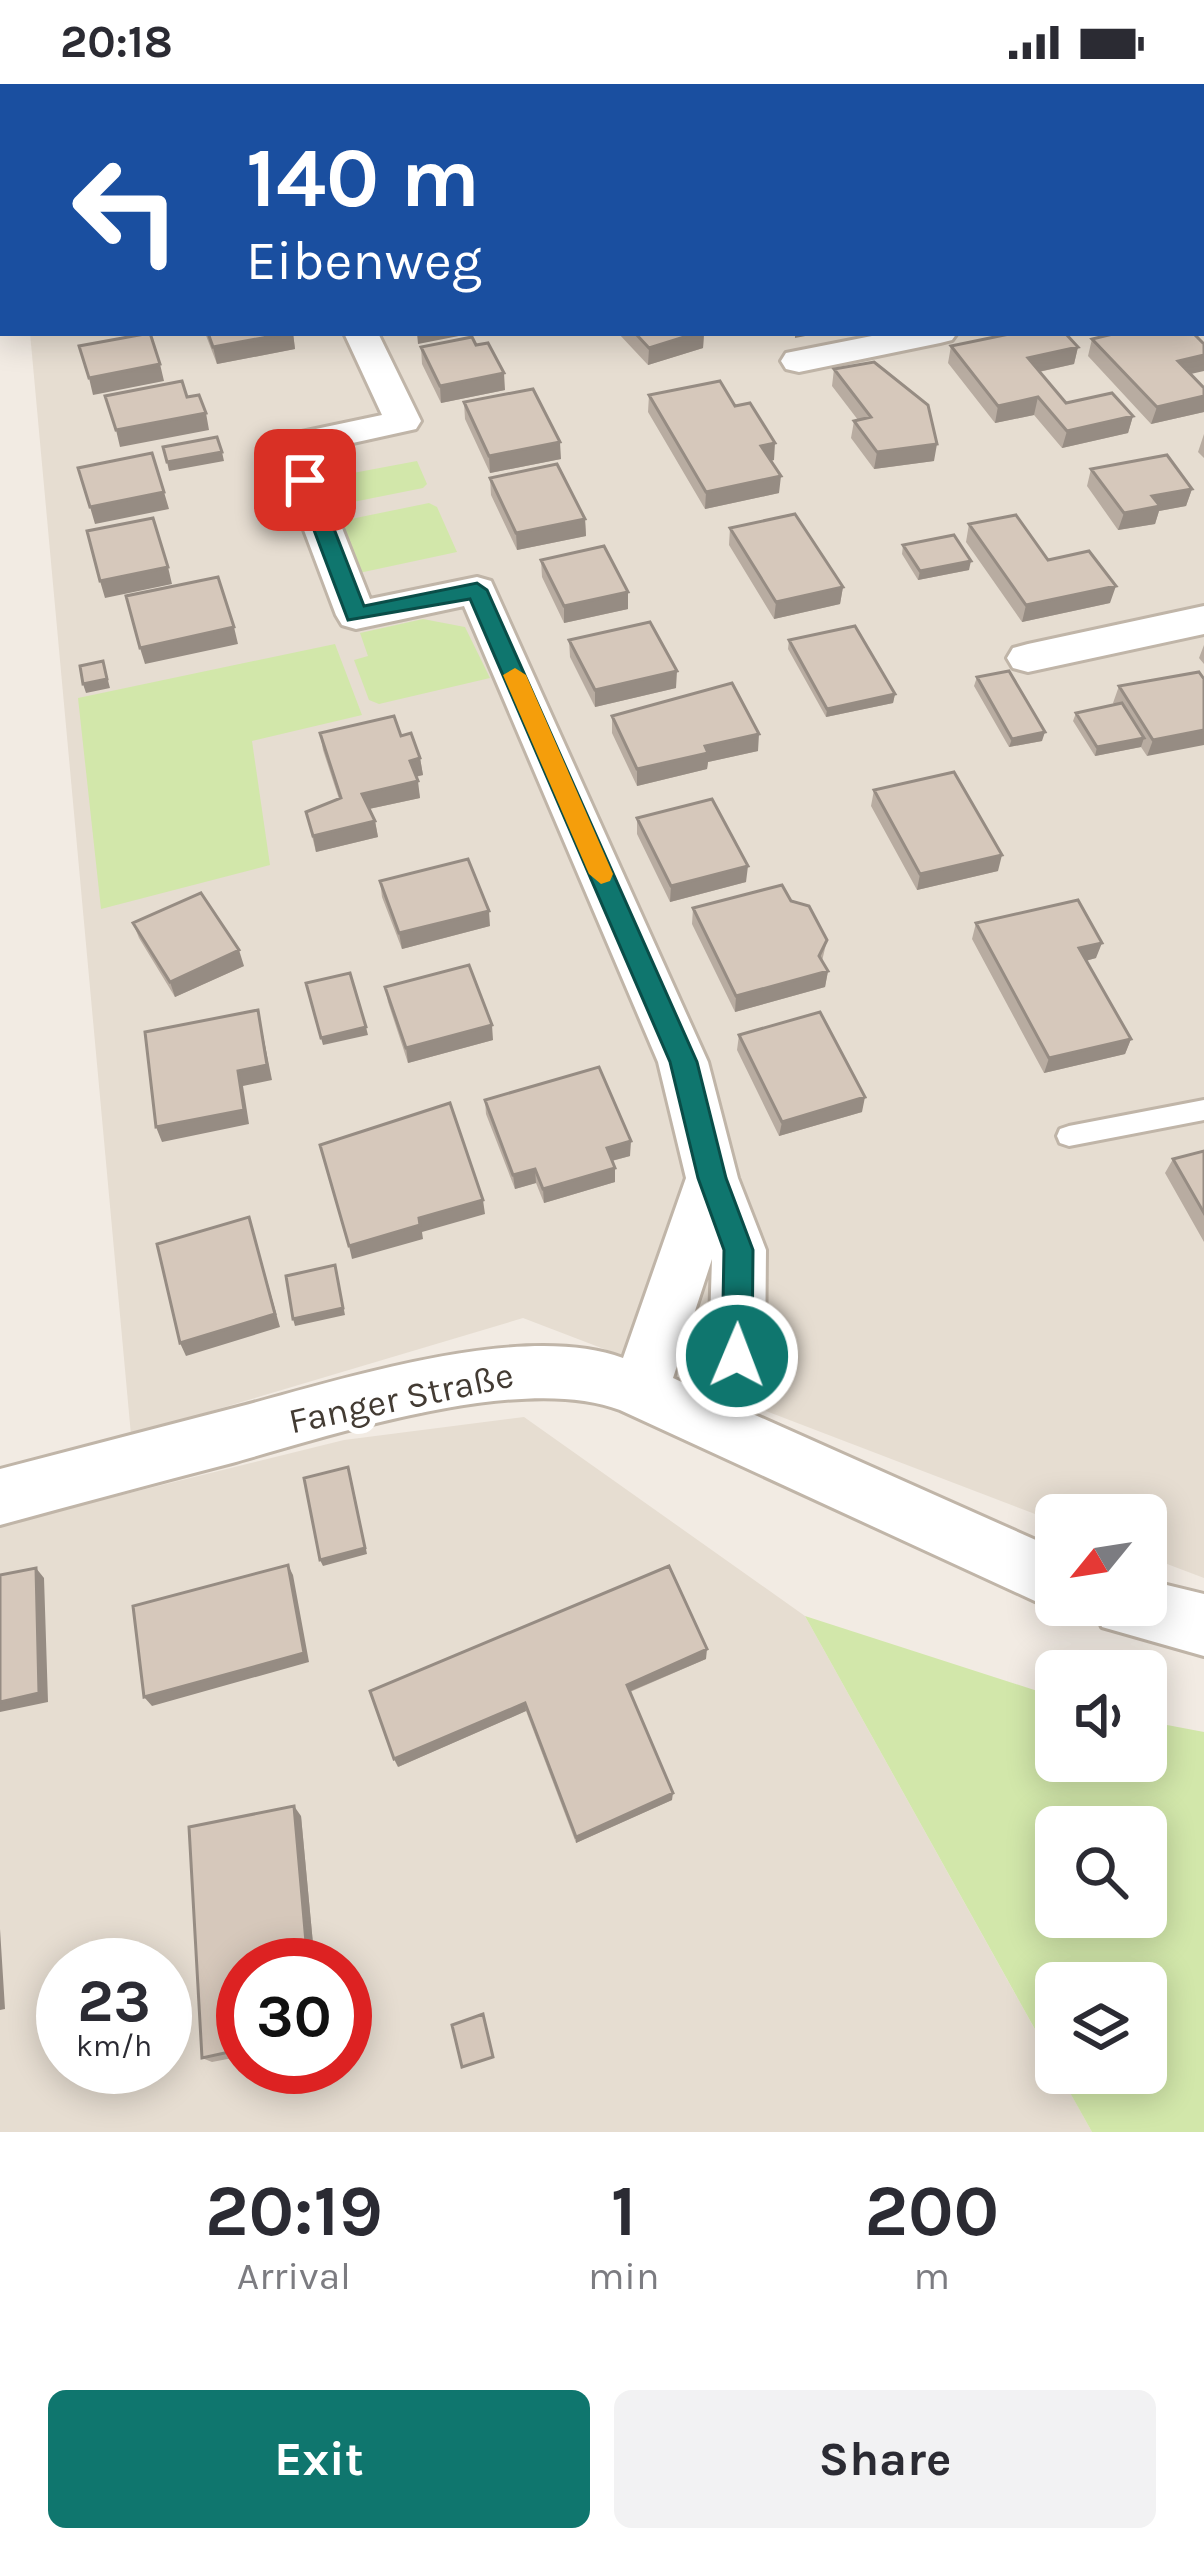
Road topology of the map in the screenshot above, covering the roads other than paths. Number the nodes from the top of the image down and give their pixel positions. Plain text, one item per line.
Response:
1 (362, 336) edge
2 (925, 336) edge
3 (799, 362) dead end
4 (1204, 620) edge
5 (1028, 658) dead end
6 (1204, 1110) edge
7 (1069, 1136) dead end
8 (712, 1178) junction
9 (640, 1391) junction
10 (712, 1424) junction
11 (0, 1497) edge
12 (1035, 1570) edge
13 (1167, 1616) edge
14 (1204, 1625) edge

1 - 8 street
2 - 3 street
4 - 5 street
6 - 7 lane
8 - 9 street
8 - 10 street
9 - 10 street, Fanger Straße
9 - 11 street, Fanger Straße
10 - 12 street, Fanger Straße
13 - 14 street

